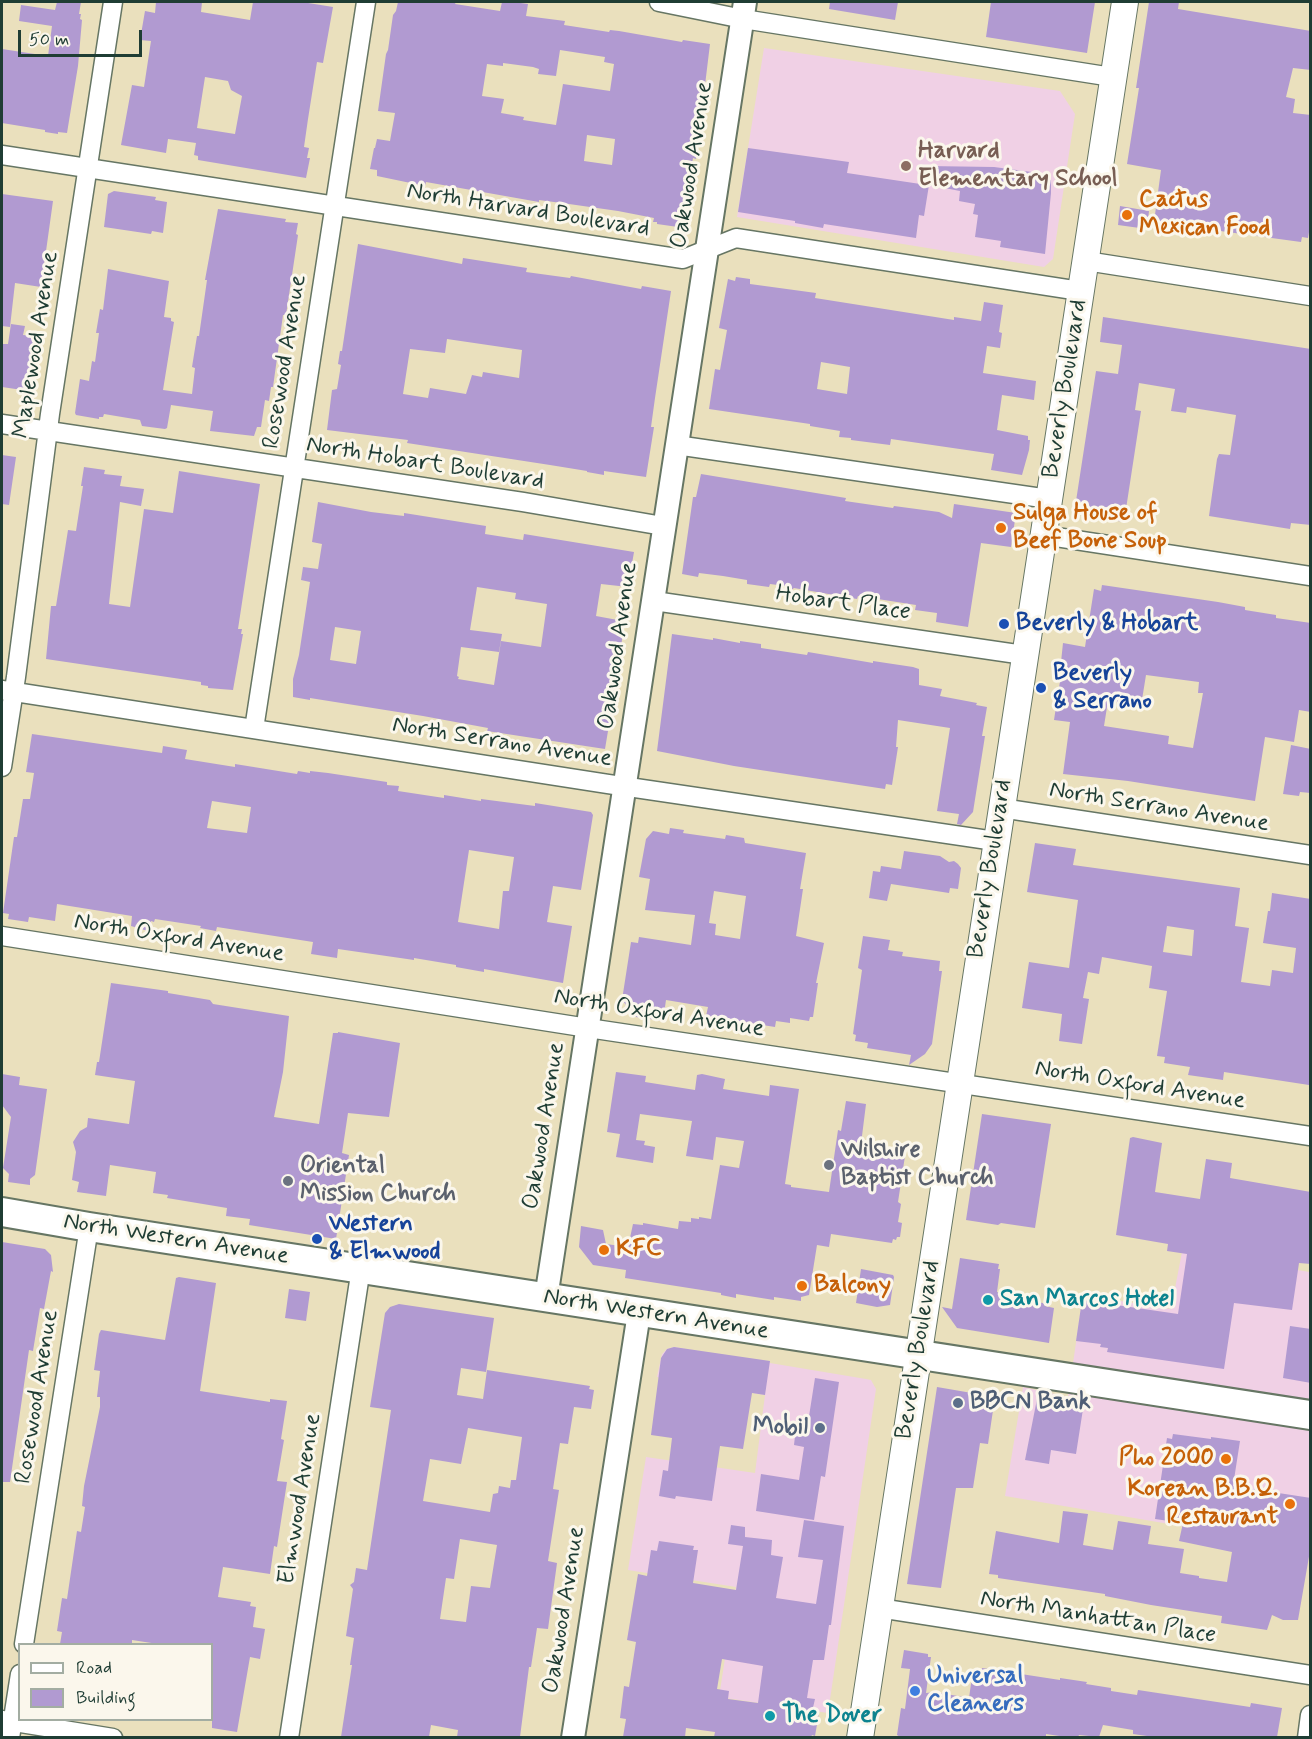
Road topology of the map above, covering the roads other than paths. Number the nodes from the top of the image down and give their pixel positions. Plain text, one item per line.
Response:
1 (113, 2) edge
2 (366, 2) edge
3 (659, 2) edge
4 (1125, 2) edge
5 (744, 10) edge
6 (1112, 77) junction
7 (2, 155) edge
8 (88, 169) junction
9 (335, 206) junction
10 (707, 249) junction
11 (1086, 261) junction
12 (1080, 291) junction
13 (1311, 297) edge
14 (2, 424) edge
15 (48, 431) junction
16 (676, 445) junction
17 (294, 468) junction
18 (1049, 499) junction
19 (663, 526) junction
20 (1043, 535) junction
21 (1311, 576) edge
22 (654, 601) junction
23 (1024, 655) junction
24 (8, 691) edge
25 (254, 729) junction
26 (2, 767) edge
27 (626, 787) junction
28 (1001, 808) junction
29 (995, 841) junction
30 (1311, 855) edge
31 (2, 936) edge
32 (588, 1028) junction
33 (959, 1083) junction
34 (1311, 1136) edge
35 (2, 1212) edge
36 (88, 1227) junction
37 (361, 1268) junction
38 (546, 1298) junction
39 (639, 1313) junction
40 (917, 1355) junction
41 (1311, 1415) edge
42 (879, 1608) junction
43 (24, 1643) edge
44 (1311, 1675) edge
45 (18, 1683) edge
46 (1311, 1715) edge
47 (8, 1727) edge
48 (113, 1737) edge
49 (289, 1737) edge
50 (573, 1737) edge
51 (860, 1737) edge
52 (1307, 1737) edge

1 - 8 street, Maplewood Avenue
2 - 9 street, Rosewood Avenue
3 - 5 street
4 - 6 main road, Beverly Boulevard
5 - 6 street
5 - 10 street, Oakwood Avenue
6 - 11 main road, Beverly Boulevard
7 - 8 street, North Harvard Boulevard
8 - 9 street, North Harvard Boulevard
8 - 15 street, Maplewood Avenue
9 - 10 street, North Harvard Boulevard
9 - 17 street, Rosewood Avenue
10 - 12 street, North Harvard Boulevard
10 - 16 street, Oakwood Avenue
11 - 12 main road, Beverly Boulevard
11 - 13 street
12 - 18 main road, Beverly Boulevard
14 - 15 street, North Hobart Boulevard
15 - 17 street, North Hobart Boulevard
15 - 24 street, Maplewood Avenue
16 - 18 street
16 - 19 street, Oakwood Avenue
17 - 19 street, North Hobart Boulevard
17 - 25 street, Rosewood Avenue
18 - 20 main road, Beverly Boulevard
19 - 22 street, Oakwood Avenue
20 - 21 street
20 - 23 main road, Beverly Boulevard
22 - 23 street, Hobart Place
22 - 27 street, Oakwood Avenue
23 - 28 main road, Beverly Boulevard
24 - 25 street, North Serrano Avenue
24 - 26 street, Maplewood Avenue
25 - 27 street, North Serrano Avenue
27 - 29 street, North Serrano Avenue
27 - 32 street, Oakwood Avenue
28 - 29 main road, Beverly Boulevard
28 - 30 street, North Serrano Avenue
29 - 33 main road, Beverly Boulevard
31 - 32 street, North Oxford Avenue
32 - 33 street, North Oxford Avenue
32 - 38 street, Oakwood Avenue
33 - 34 street, North Oxford Avenue
33 - 40 main road, Beverly Boulevard
35 - 36 main road, North Western Avenue
36 - 37 main road, North Western Avenue
36 - 43 street, Rosewood Avenue
37 - 38 main road, North Western Avenue
37 - 49 street, Elmwood Avenue
38 - 39 main road, North Western Avenue
39 - 40 main road, North Western Avenue
39 - 50 street, Oakwood Avenue
40 - 41 main road, North Western Avenue
40 - 42 main road, Beverly Boulevard
42 - 44 street, North Manhattan Place
42 - 51 main road, Beverly Boulevard
45 - 47 street
46 - 52 street
47 - 48 street

